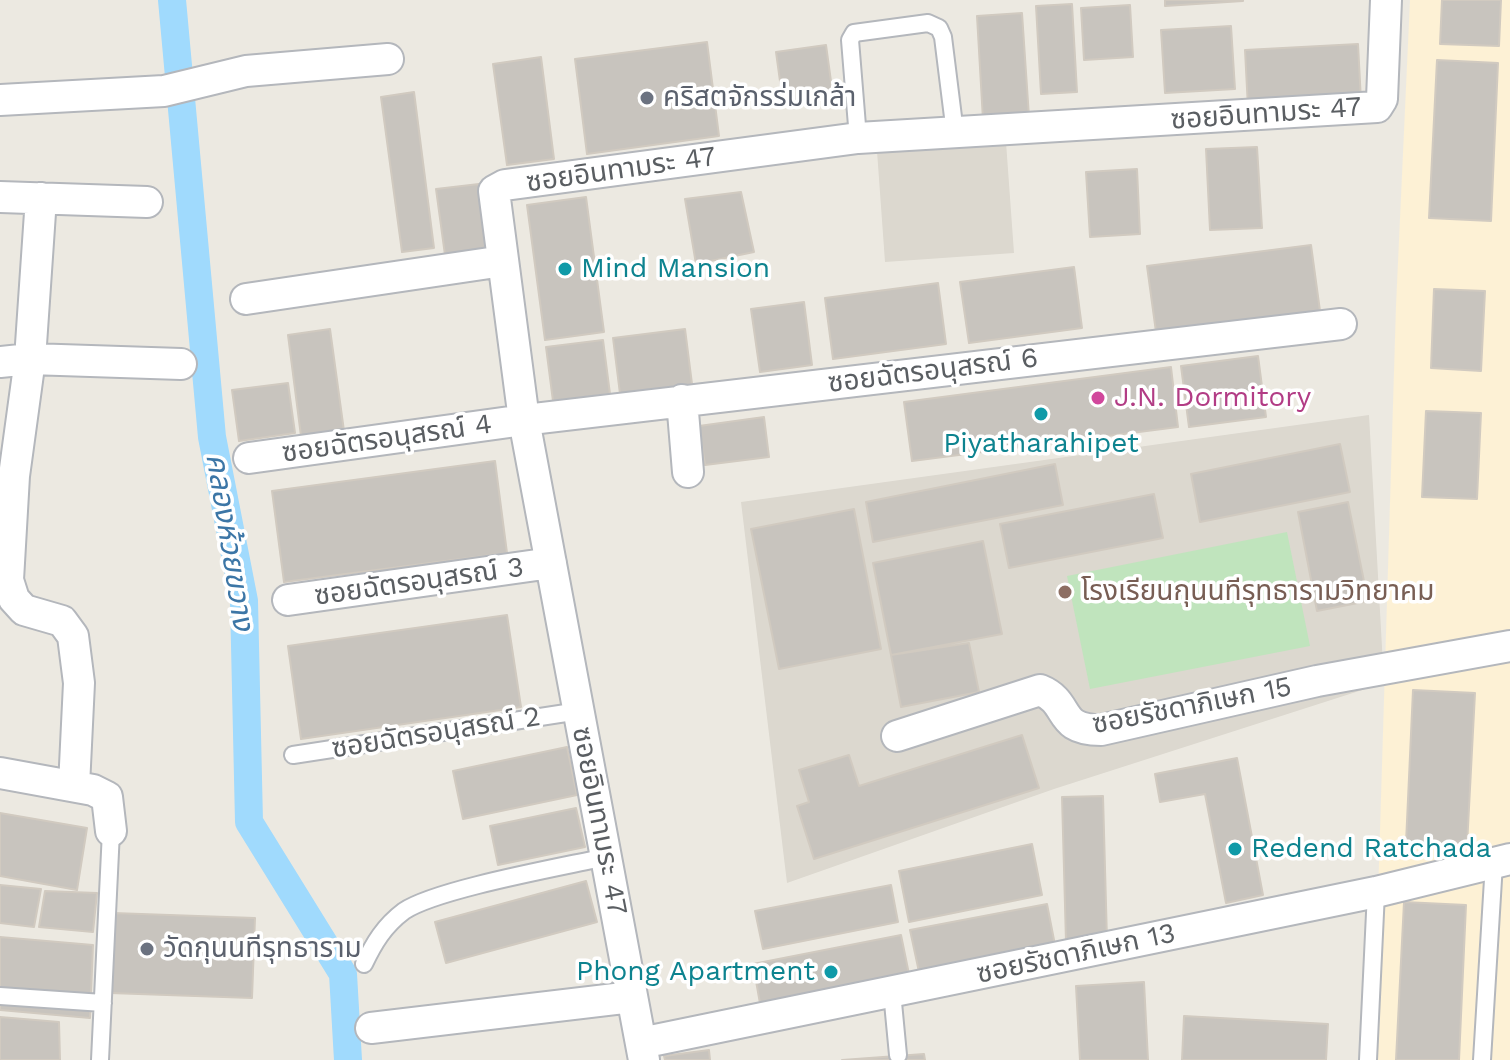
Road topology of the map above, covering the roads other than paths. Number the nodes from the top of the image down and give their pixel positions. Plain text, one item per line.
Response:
1 (1386, 0) edge
2 (388, 59) dead end
3 (0, 100) edge
4 (955, 133) junction
5 (858, 138) junction
6 (0, 197) edge
7 (41, 198) junction
8 (147, 202) dead end
9 (503, 261) junction
10 (246, 299) dead end
11 (1341, 324) dead end
12 (15, 360) edge
13 (181, 364) dead end
14 (682, 400) junction
15 (524, 420) junction
16 (249, 458) dead end
17 (688, 472) dead end
18 (5, 558) edge
19 (551, 563) junction
20 (288, 600) dead end
21 (1510, 646) edge
22 (579, 711) junction
23 (897, 736) dead end
24 (293, 755) dead end
25 (0, 773) edge
26 (74, 786) junction
27 (111, 831) joint
28 (606, 857) junction
29 (1502, 861) edge
30 (1376, 892) junction
31 (364, 964) dead end
32 (892, 992) junction
33 (0, 996) edge
34 (632, 997) junction
35 (103, 1003) junction
36 (371, 1028) dead end
37 (642, 1052) edge
38 (898, 1055) dead end
39 (100, 1060) edge
40 (1368, 1060) edge
41 (1482, 1060) edge

1 - 4 street, ซอยอินทามระ 47
2 - 3 street
4 - 5 street, ซอยอินทามระ 47
4 - 5 lane
5 - 9 street, ซอยอินทามระ 47
6 - 7 street
7 - 8 street
7 - 12 street
9 - 10 street
9 - 15 street, ซอยอินทามระ 47
11 - 14 street, ซอยฉัตรอนุสรณ์ 6
12 - 13 street
12 - 18 street
14 - 15 street, ซอยฉัตรอนุสรณ์ 6
14 - 17 street
15 - 16 street, ซอยฉัตรอนุสรณ์ 4
15 - 19 street, ซอยอินทามระ 47
18 - 26 street
19 - 20 street, ซอยฉัตรอนุสรณ์ 3
19 - 22 street, ซอยอินทามระ 47
21 - 23 street, ซอยรัชดาภิเษก 15
22 - 24 lane, ซอยฉัตรอนุสรณ์ 2
22 - 28 street, ซอยอินทามระ 47
25 - 26 street
26 - 27 street
27 - 35 lane
28 - 31 lane
28 - 34 street, ซอยอินทามระ 47
29 - 30 street, ซอยรัชดาภิเษก 13
29 - 41 lane
30 - 32 street, ซอยรัชดาภิเษก 13
30 - 40 lane
32 - 37 street, ซอยรัชดาภิเษก 13
32 - 38 lane
33 - 35 lane
34 - 36 street
34 - 37 street, ซอยอินทามระ 47
35 - 39 lane

